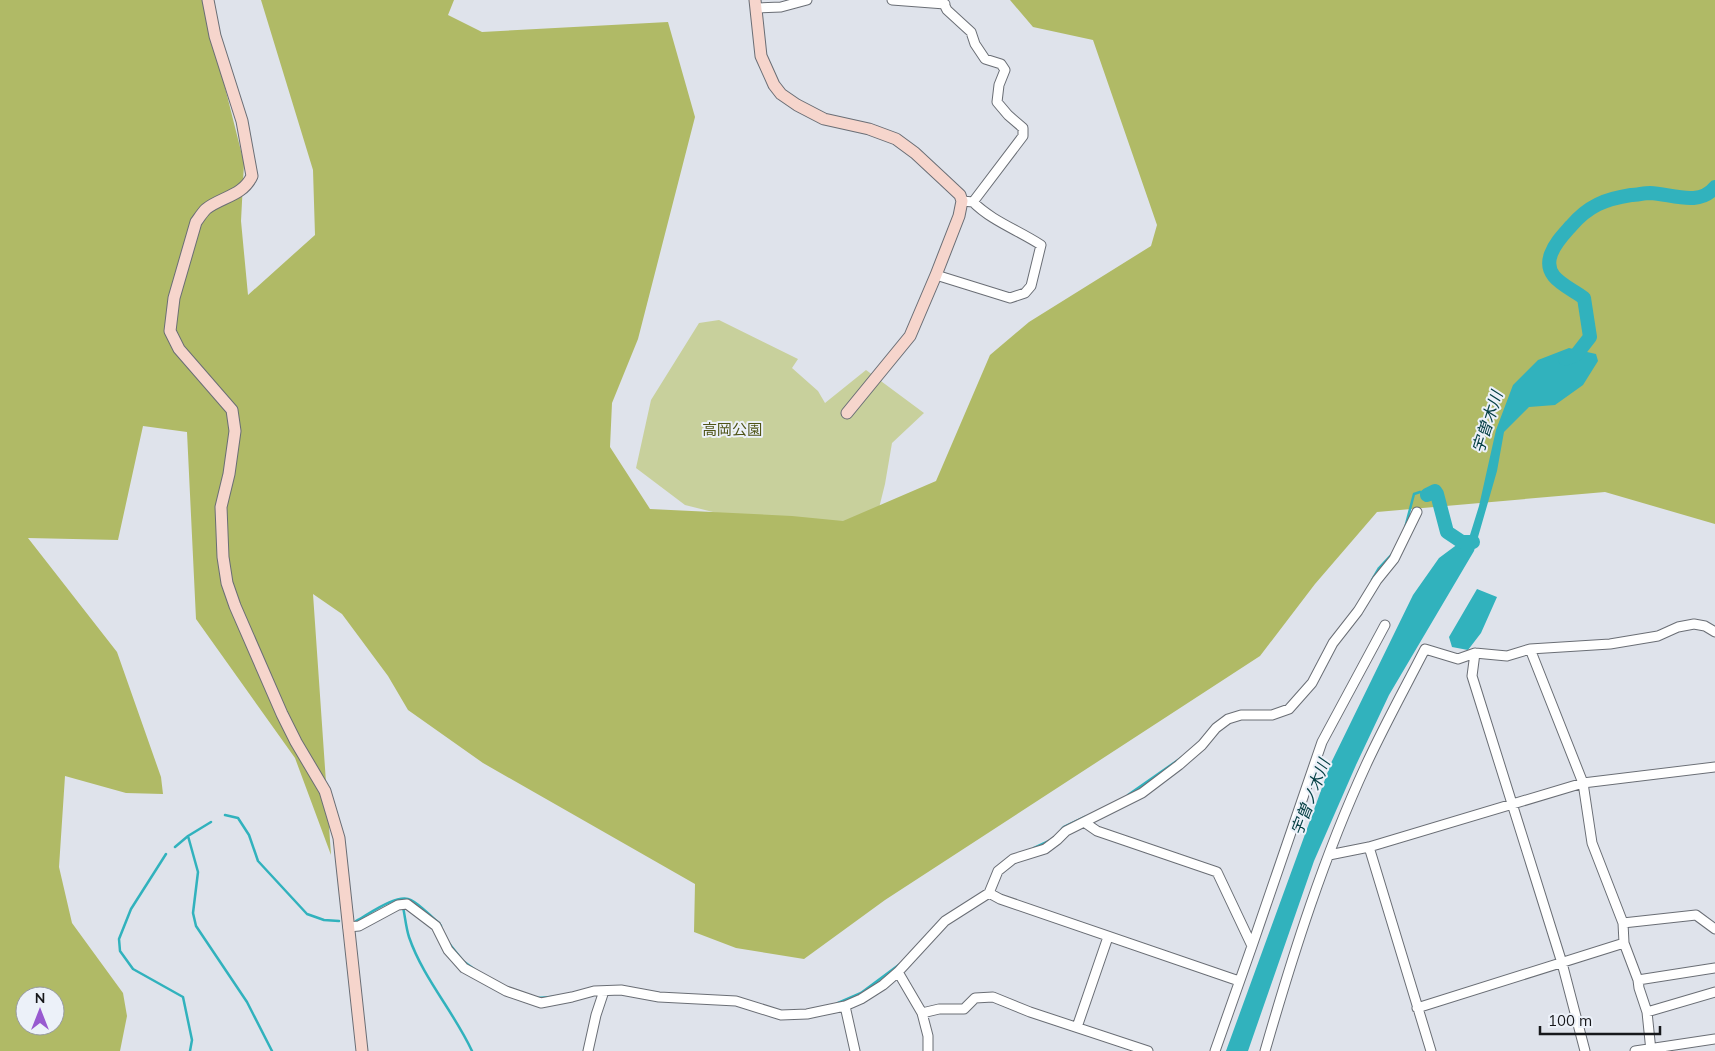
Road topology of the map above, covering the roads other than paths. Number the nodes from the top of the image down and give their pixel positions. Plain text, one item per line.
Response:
1 (208, 0) edge
2 (807, 0) edge
3 (892, 0) edge
4 (943, 2) edge
5 (755, 4) edge
6 (967, 201) junction
7 (936, 275) junction
8 (847, 413) dead end
9 (1417, 512) dead end
10 (1385, 625) dead end
11 (1715, 632) edge
12 (1530, 648) junction
13 (1475, 653) junction
14 (1715, 767) edge
15 (1583, 782) junction
16 (1511, 804) junction
17 (1084, 822) junction
18 (1369, 847) junction
19 (1329, 855) junction
20 (989, 893) junction
21 (1623, 923) junction
22 (348, 927) junction
23 (1715, 929) edge
24 (1108, 937) junction
25 (1624, 943) junction
26 (1252, 946) junction
27 (1562, 964) junction
28 (1715, 968) edge
29 (898, 972) junction
30 (1638, 980) junction
31 (1239, 981) junction
32 (604, 990) junction
33 (1715, 992) edge
34 (845, 1006) junction
35 (1418, 1008) junction
36 (1647, 1012) junction
37 (922, 1013) junction
38 (1078, 1027) junction
39 (1715, 1039) edge
40 (1651, 1049) edge
41 (362, 1051) edge
42 (588, 1051) edge
43 (855, 1051) edge
44 (928, 1051) edge
45 (1148, 1051) edge
46 (1215, 1051) edge
47 (1265, 1051) edge
48 (1431, 1051) edge
49 (1585, 1051) edge
50 (1635, 1051) edge

1 - 22 street
2 - 5 street
3 - 4 street
4 - 6 street
5 - 6 street
6 - 7 street
6 - 7 street
7 - 8 street
9 - 17 street
10 - 26 street
11 - 12 street
12 - 13 street
12 - 15 street
13 - 16 street
13 - 19 street
14 - 15 street
15 - 16 street
15 - 21 street
16 - 18 street
16 - 27 street
17 - 20 street
17 - 26 street
18 - 19 street
18 - 35 street
19 - 47 street
20 - 24 street
20 - 29 street
21 - 23 street
21 - 25 street
22 - 32 street
22 - 41 street
24 - 31 street
24 - 38 street
25 - 27 street
25 - 30 street
26 - 31 street
27 - 35 street
27 - 49 street
28 - 30 street
29 - 34 street
29 - 37 street
30 - 36 street
31 - 46 street
32 - 34 street
32 - 42 street
33 - 36 street
34 - 43 street
35 - 48 street
36 - 40 street
37 - 38 street
37 - 44 street
38 - 45 street
39 - 40 street
40 - 50 street

